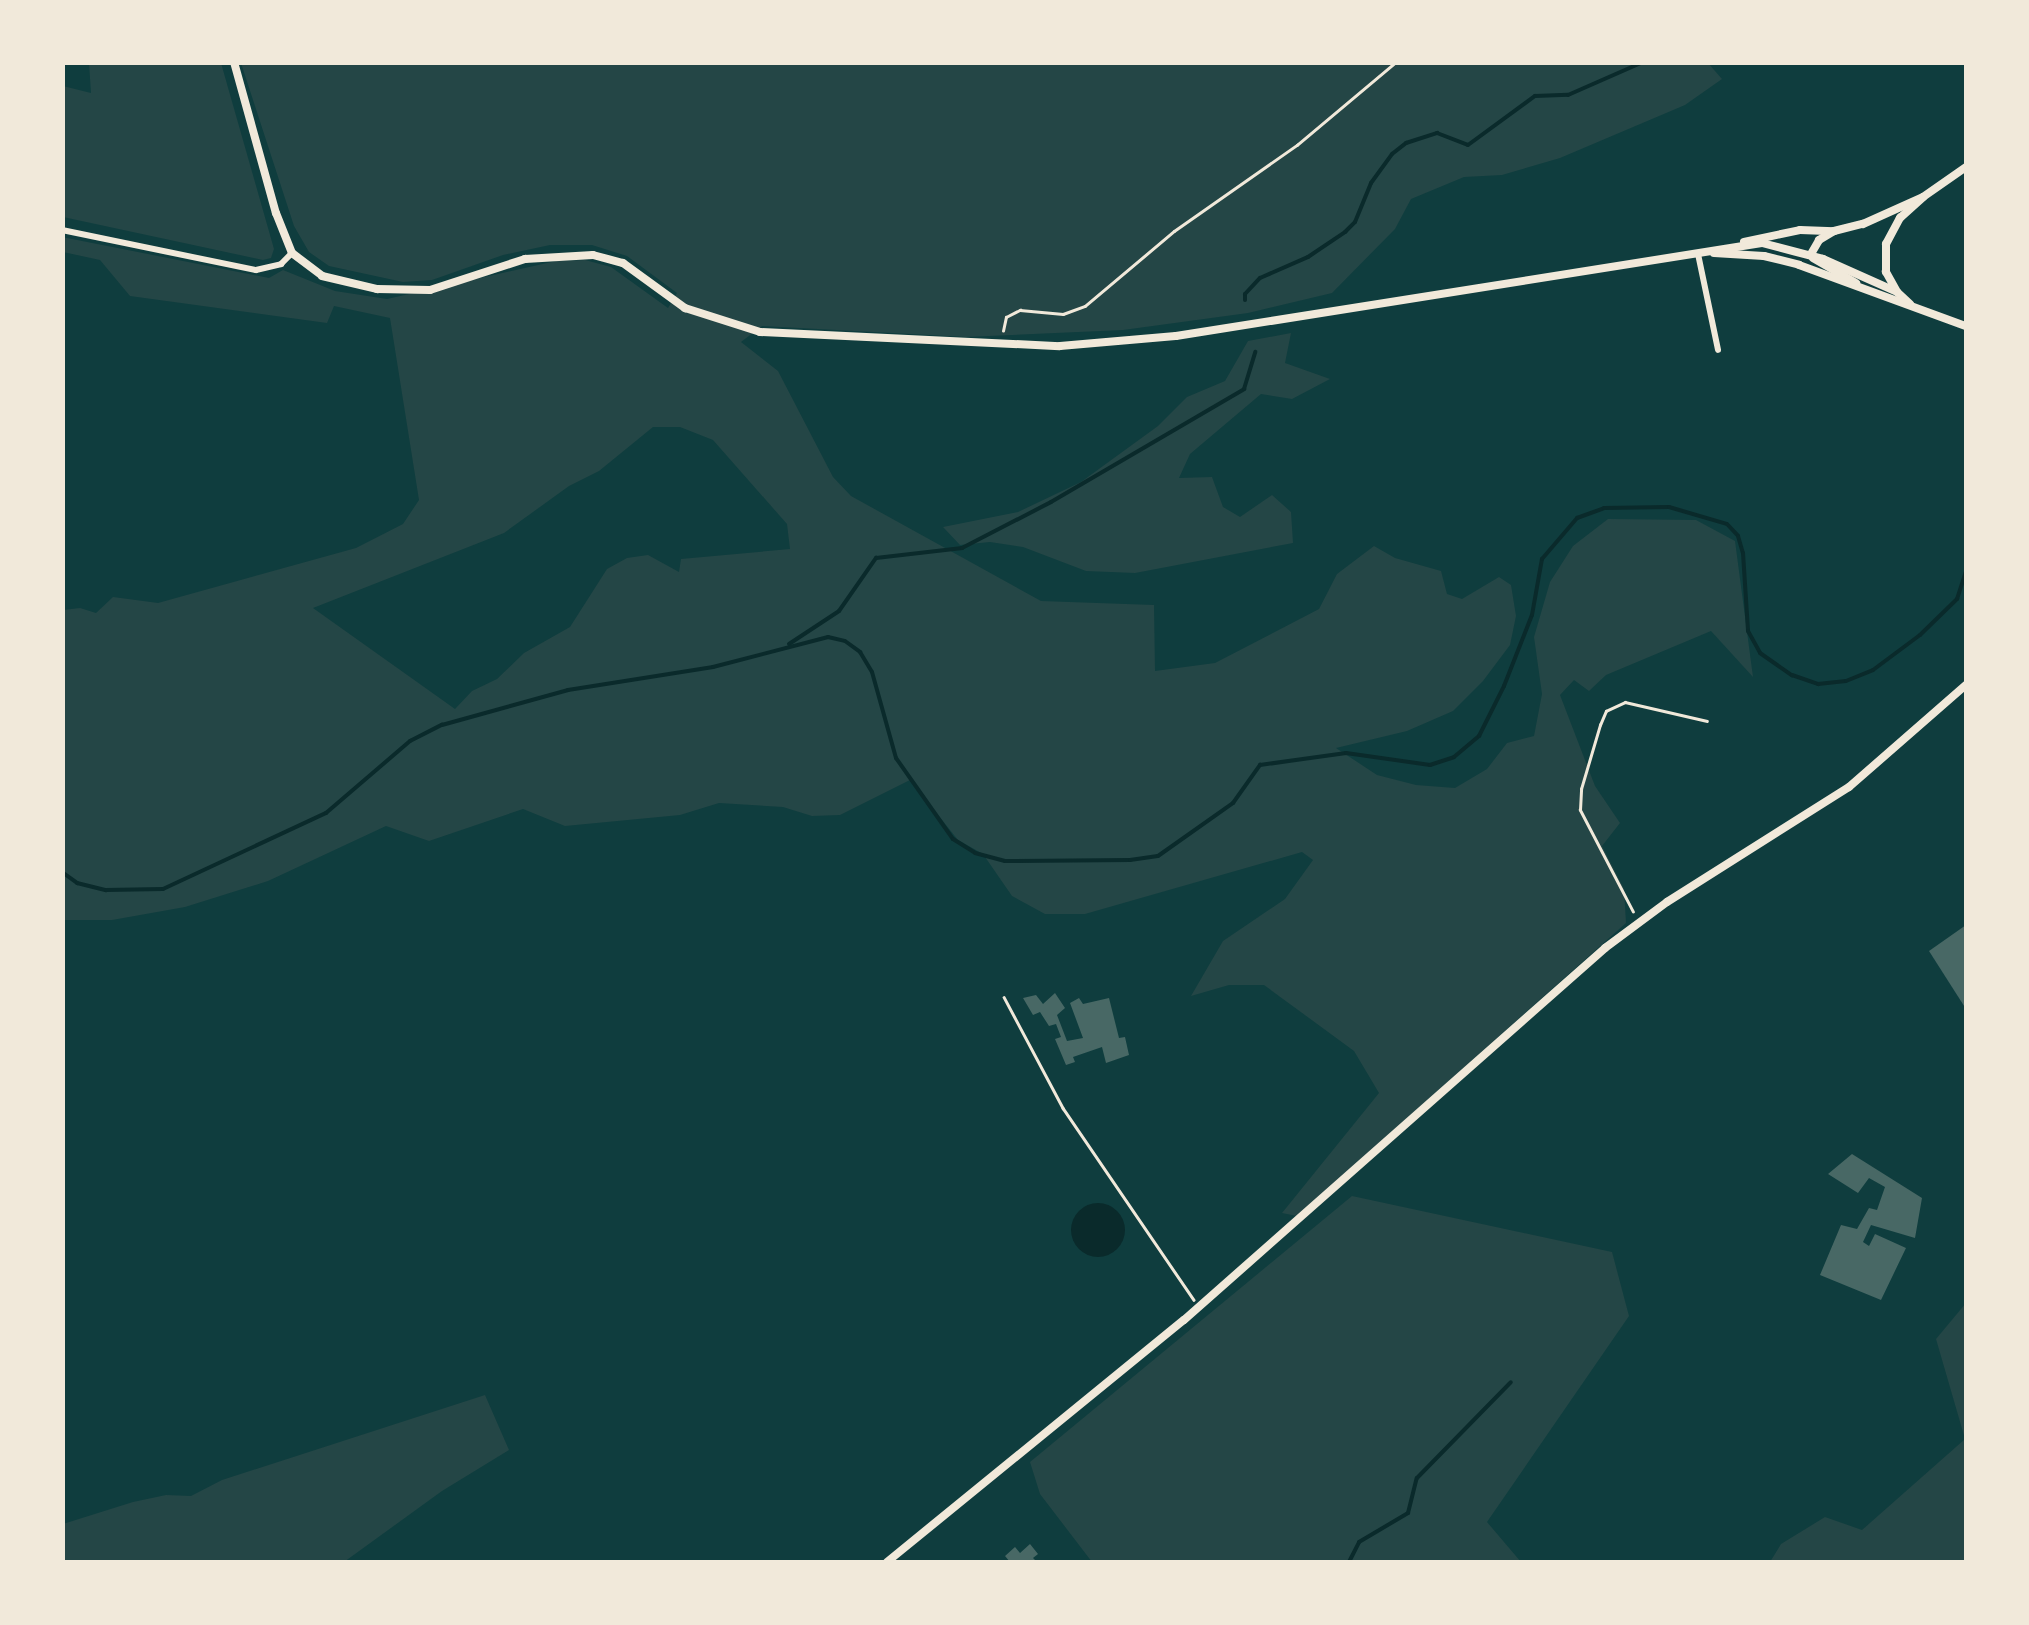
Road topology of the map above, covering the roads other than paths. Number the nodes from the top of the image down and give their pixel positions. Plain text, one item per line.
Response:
1 (234, 62) edge
2 (1966, 167) edge
3 (1924, 197) junction
4 (62, 230) edge
5 (1834, 232) junction
6 (1735, 246) junction
7 (292, 253) junction
8 (1703, 253) junction
9 (1810, 254) junction
10 (1863, 288) junction
11 (1897, 292) junction
12 (1910, 304) junction
13 (1966, 326) edge
14 (1718, 350) dead end
15 (1966, 686) edge
16 (887, 1562) edge

1 - 7 street
2 - 3 street
3 - 5 street
3 - 11 street
4 - 7 street
5 - 6 street
5 - 9 street
6 - 8 street
6 - 9 street
7 - 8 street
8 - 10 street
8 - 14 street
9 - 10 street
9 - 11 street
10 - 12 street
11 - 12 street
12 - 13 street
15 - 16 street

